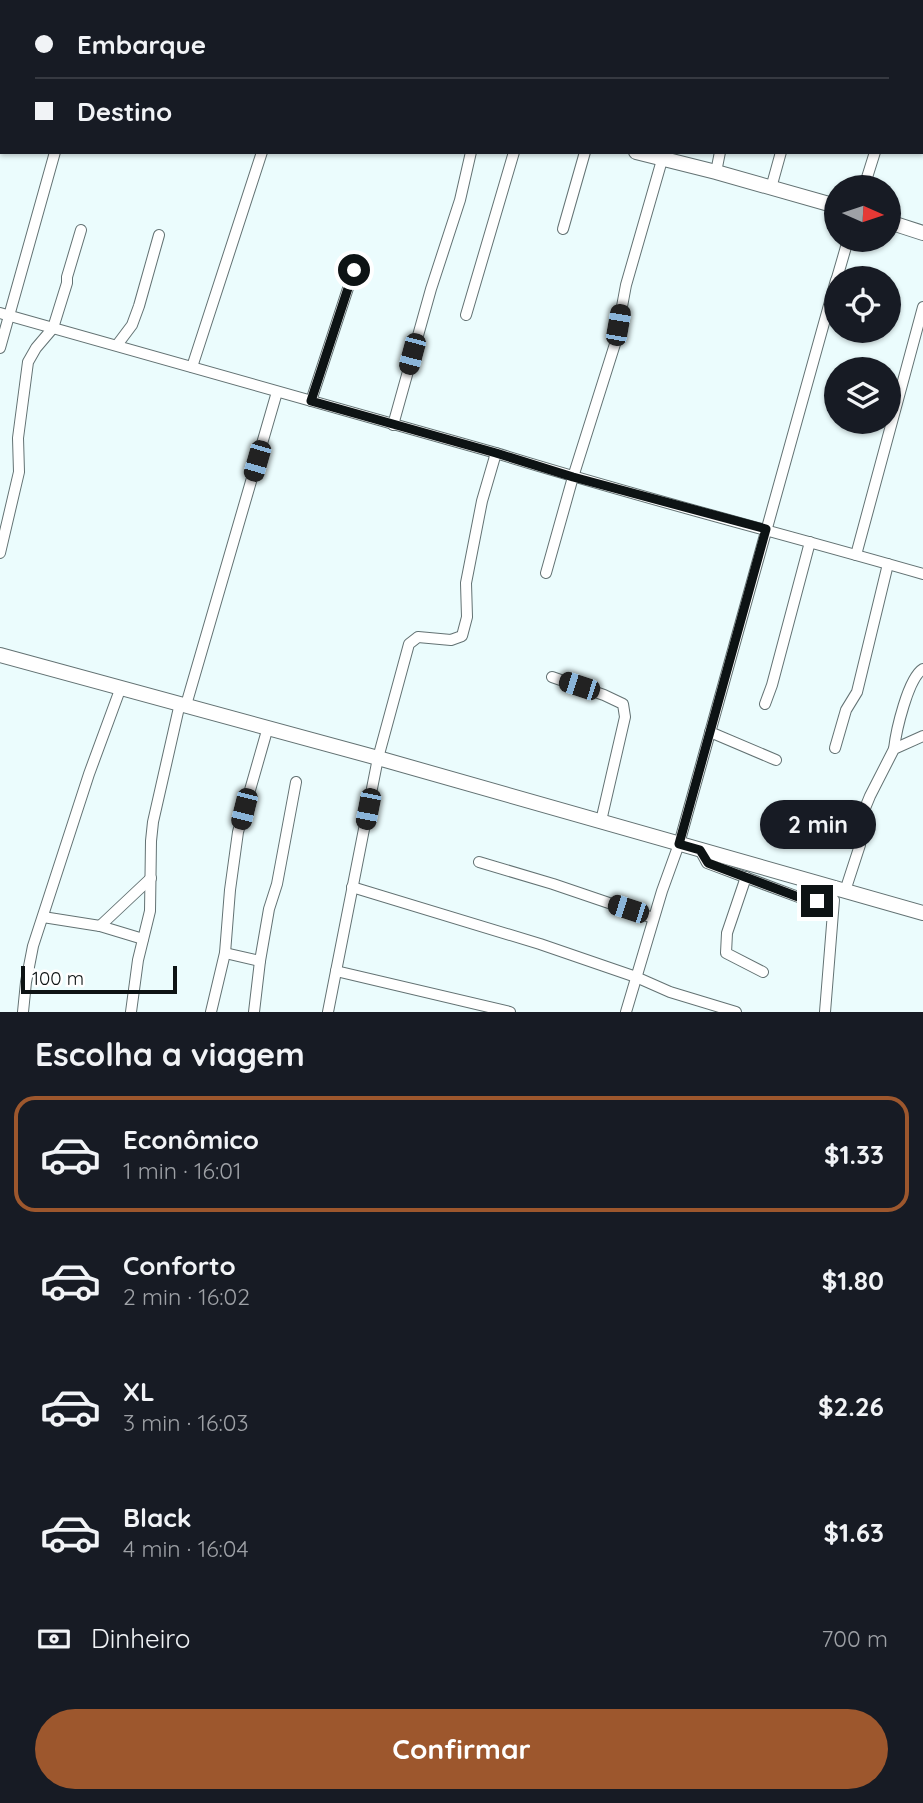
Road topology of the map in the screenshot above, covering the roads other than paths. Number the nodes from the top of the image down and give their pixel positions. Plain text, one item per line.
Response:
1 (54, 154) edge
2 (261, 154) edge
3 (471, 154) edge
4 (513, 154) edge
5 (584, 154) edge
6 (642, 154) edge
7 (720, 154) edge
8 (780, 154) edge
9 (874, 154) edge
10 (685, 158) edge
11 (662, 160) junction
12 (716, 172) junction
13 (868, 175) edge
14 (771, 188) junction
15 (824, 203) edge
16 (901, 226) edge
17 (563, 229) dead end
18 (81, 230) dead end
19 (923, 233) edge
20 (159, 235) dead end
21 (354, 270) dead end
22 (923, 307) edge
23 (5, 314) edge
24 (466, 315) dead end
25 (824, 325) edge
26 (53, 328) junction
27 (117, 345) junction
28 (0, 348) edge
29 (192, 367) junction
30 (277, 392) junction
31 (311, 401) junction
32 (393, 425) junction
33 (496, 453) junction
34 (573, 477) junction
35 (766, 529) junction
36 (810, 542) junction
37 (0, 552) edge
38 (856, 555) junction
39 (888, 564) junction
40 (922, 571) edge
41 (546, 573) dead end
42 (0, 654) edge
43 (923, 669) edge
44 (552, 677) dead end
45 (121, 687) junction
46 (183, 704) junction
47 (765, 704) dead end
48 (268, 727) junction
49 (710, 732) junction
50 (923, 736) edge
51 (835, 748) dead end
52 (894, 749) junction
53 (378, 758) junction
54 (776, 760) dead end
55 (296, 782) dead end
56 (601, 821) junction
57 (679, 844) junction
58 (700, 850) junction
59 (479, 862) dead end
60 (746, 877) junction
61 (150, 878) junction
62 (352, 887) junction
63 (841, 890) junction
64 (833, 904) junction
65 (923, 914) edge
66 (43, 917) junction
67 (653, 918) junction
68 (100, 926) junction
69 (142, 939) junction
70 (225, 953) junction
71 (260, 961) junction
72 (336, 971) junction
73 (763, 972) dead end
74 (636, 977) junction
75 (23, 1012) edge
76 (131, 1012) edge
77 (211, 1012) edge
78 (254, 1012) edge
79 (328, 1012) edge
80 (510, 1012) edge
81 (626, 1012) edge
82 (736, 1012) edge
83 (825, 1012) edge

1 - 23 street
2 - 29 street
3 - 32 street
4 - 24 street
5 - 17 street
6 - 11 street
7 - 12 street
8 - 14 street
9 - 13 street
10 - 11 street
10 - 12 street
11 - 34 street
12 - 14 street
14 - 15 street
16 - 19 street
18 - 26 street
20 - 27 street
21 - 31 street
22 - 38 street
23 - 26 street
23 - 28 street
25 - 35 street
26 - 27 street
26 - 37 street
27 - 29 street
29 - 30 street
30 - 31 street
30 - 46 street
31 - 32 street
32 - 33 street
33 - 34 street
33 - 53 street
34 - 35 street
34 - 41 street
35 - 36 street
35 - 49 street
36 - 38 street
36 - 47 street
38 - 39 street
39 - 40 street
39 - 51 street
42 - 45 street
43 - 52 street
44 - 56 street
45 - 46 street
45 - 66 street
46 - 48 street
46 - 61 street
48 - 53 street
48 - 70 street
49 - 54 street
49 - 57 street
50 - 52 street
52 - 63 street
53 - 56 street
53 - 62 street
55 - 71 street
56 - 57 street
57 - 58 street
57 - 67 street
58 - 60 street
58 - 63 street
59 - 67 street
60 - 64 street
60 - 73 street
61 - 68 street
61 - 69 street
62 - 72 street
62 - 74 street
63 - 64 street
63 - 65 street
64 - 83 street
66 - 68 street
66 - 75 street
67 - 74 street
68 - 69 street
69 - 76 street
70 - 71 street
70 - 77 street
71 - 78 street
72 - 79 street
72 - 80 street
74 - 81 street
74 - 82 street

